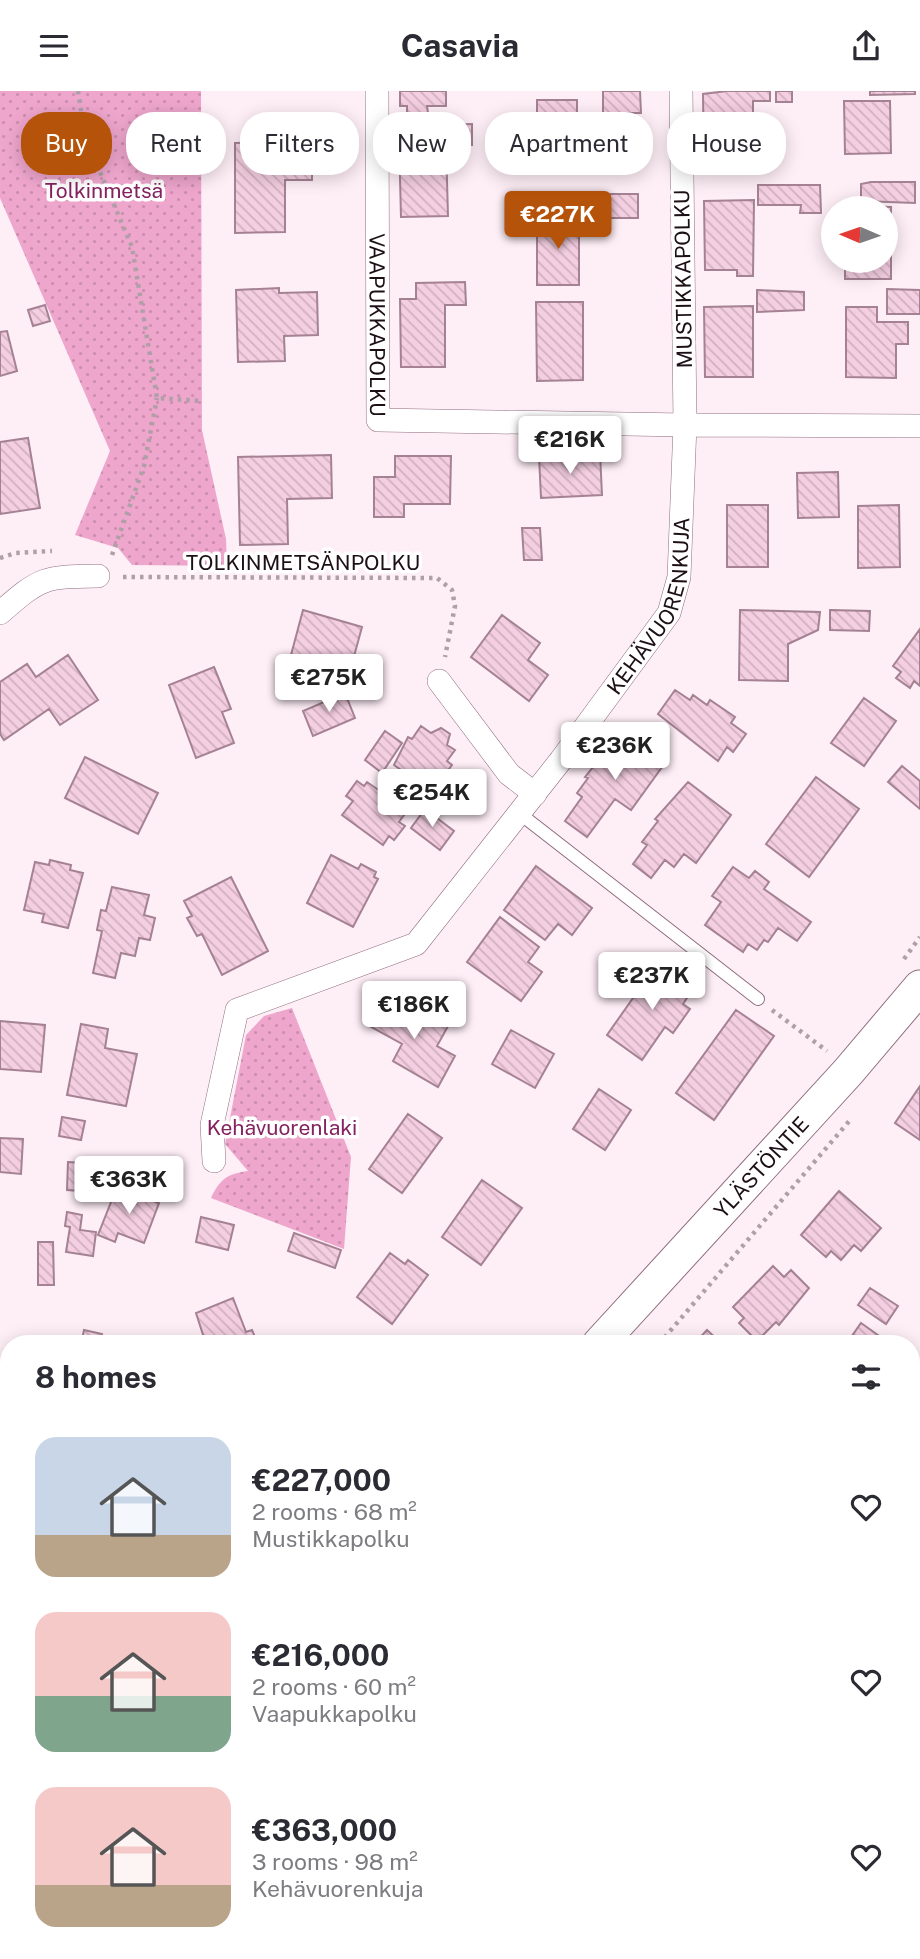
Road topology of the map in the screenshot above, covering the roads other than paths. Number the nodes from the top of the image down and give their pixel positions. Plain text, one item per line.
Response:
1 (377, 91) edge
2 (681, 91) edge
3 (685, 425) junction
4 (920, 426) edge
5 (98, 576) road end
6 (0, 613) edge
7 (439, 681) road end
8 (535, 794) junction
9 (519, 813) junction
10 (920, 987) edge
11 (758, 999) road end
12 (214, 1161) dead end
13 (607, 1335) edge

1 - 3 street, VAAPUKKAPOLKU
2 - 3 street, MUSTIKKAPOLKU
3 - 4 street
3 - 8 street, KEHÄVUORENKUJA
5 - 6 street
7 - 8 street
8 - 9 street, KEHÄVUORENKUJA
9 - 11 lane
9 - 12 street, KEHÄVUORENKUJA
10 - 13 main road, YLÄSTÖNTIE

